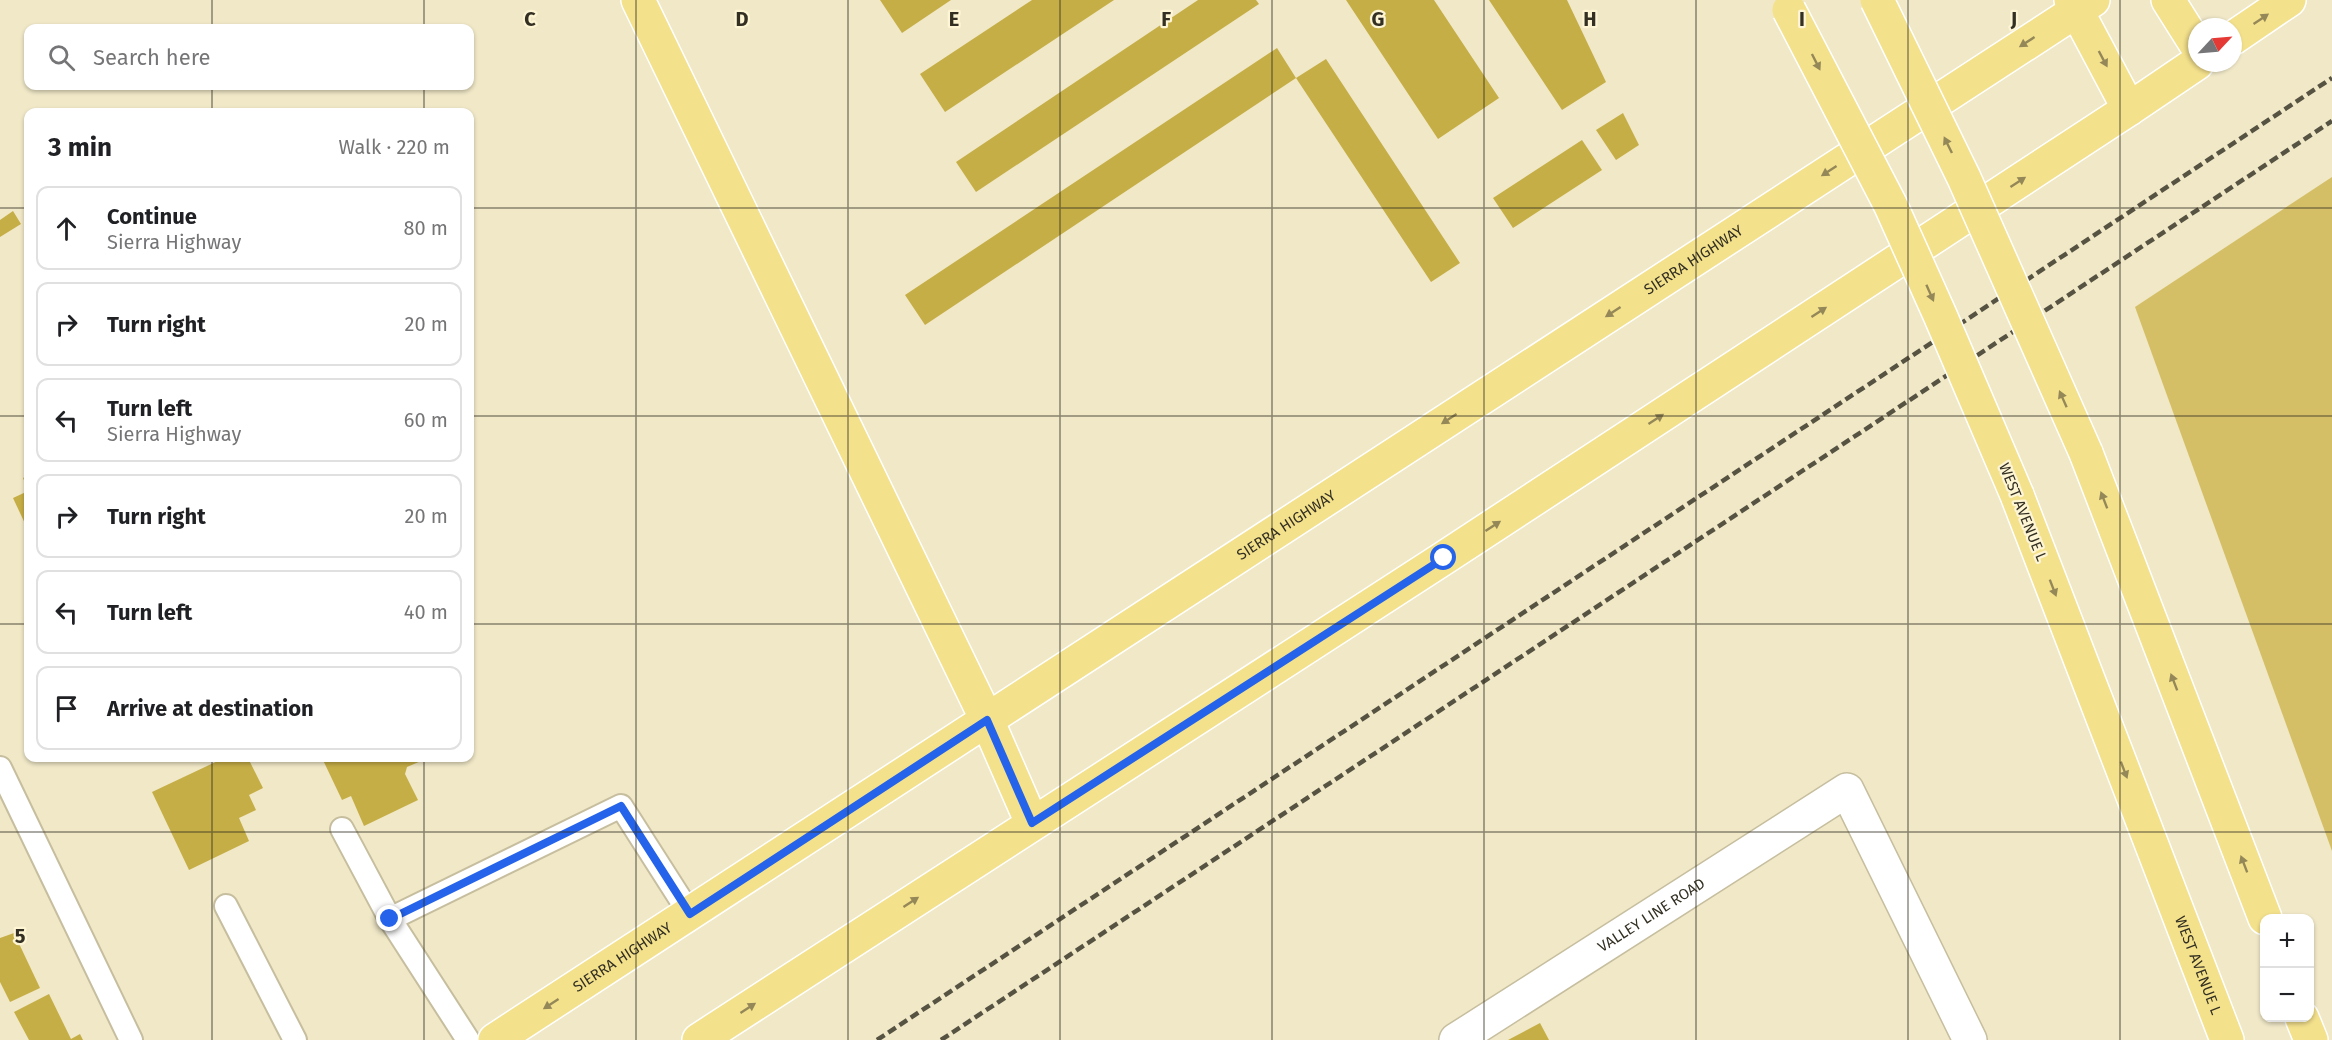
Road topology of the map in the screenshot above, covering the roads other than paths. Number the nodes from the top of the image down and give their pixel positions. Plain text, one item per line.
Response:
1 (638, 0) edge
2 (1878, 0) edge
3 (2168, 0) edge
4 (2289, 0) edge
5 (2080, 3) edge
6 (1786, 5) edge
7 (2188, 32) edge
8 (2242, 32) edge
9 (2188, 69) edge
10 (2129, 109) junction
11 (987, 720) junction
12 (0, 768) edge
13 (1032, 823) junction
14 (342, 829) dead end
15 (226, 906) dead end
16 (690, 914) junction
17 (2263, 914) edge
18 (390, 919) junction
19 (2304, 1022) edge
20 (131, 1040) edge
21 (295, 1040) edge
22 (468, 1040) edge
23 (495, 1040) edge
24 (699, 1040) edge
25 (1456, 1040) edge
26 (1970, 1040) edge
27 (2227, 1040) edge
28 (2311, 1040) edge

1 - 11 main road
17 -> 2 main road, bridge
3 - 7 main road
8 -> 4 main road
5 -> 10 main road
5 -> 11 main road, SIERRA HIGHWAY
6 -> 27 main road, WEST AVENUE L, bridge
9 - 10 main road
13 -> 10 main road
11 - 13 main road
11 - 16 main road, SIERRA HIGHWAY
12 - 20 lane
24 -> 13 main road
14 - 18 lane
15 - 21 lane
16 - 18 lane
16 -> 23 main road, SIERRA HIGHWAY
18 - 22 lane
19 - 28 main road
25 - 26 street, VALLEY LINE ROAD

